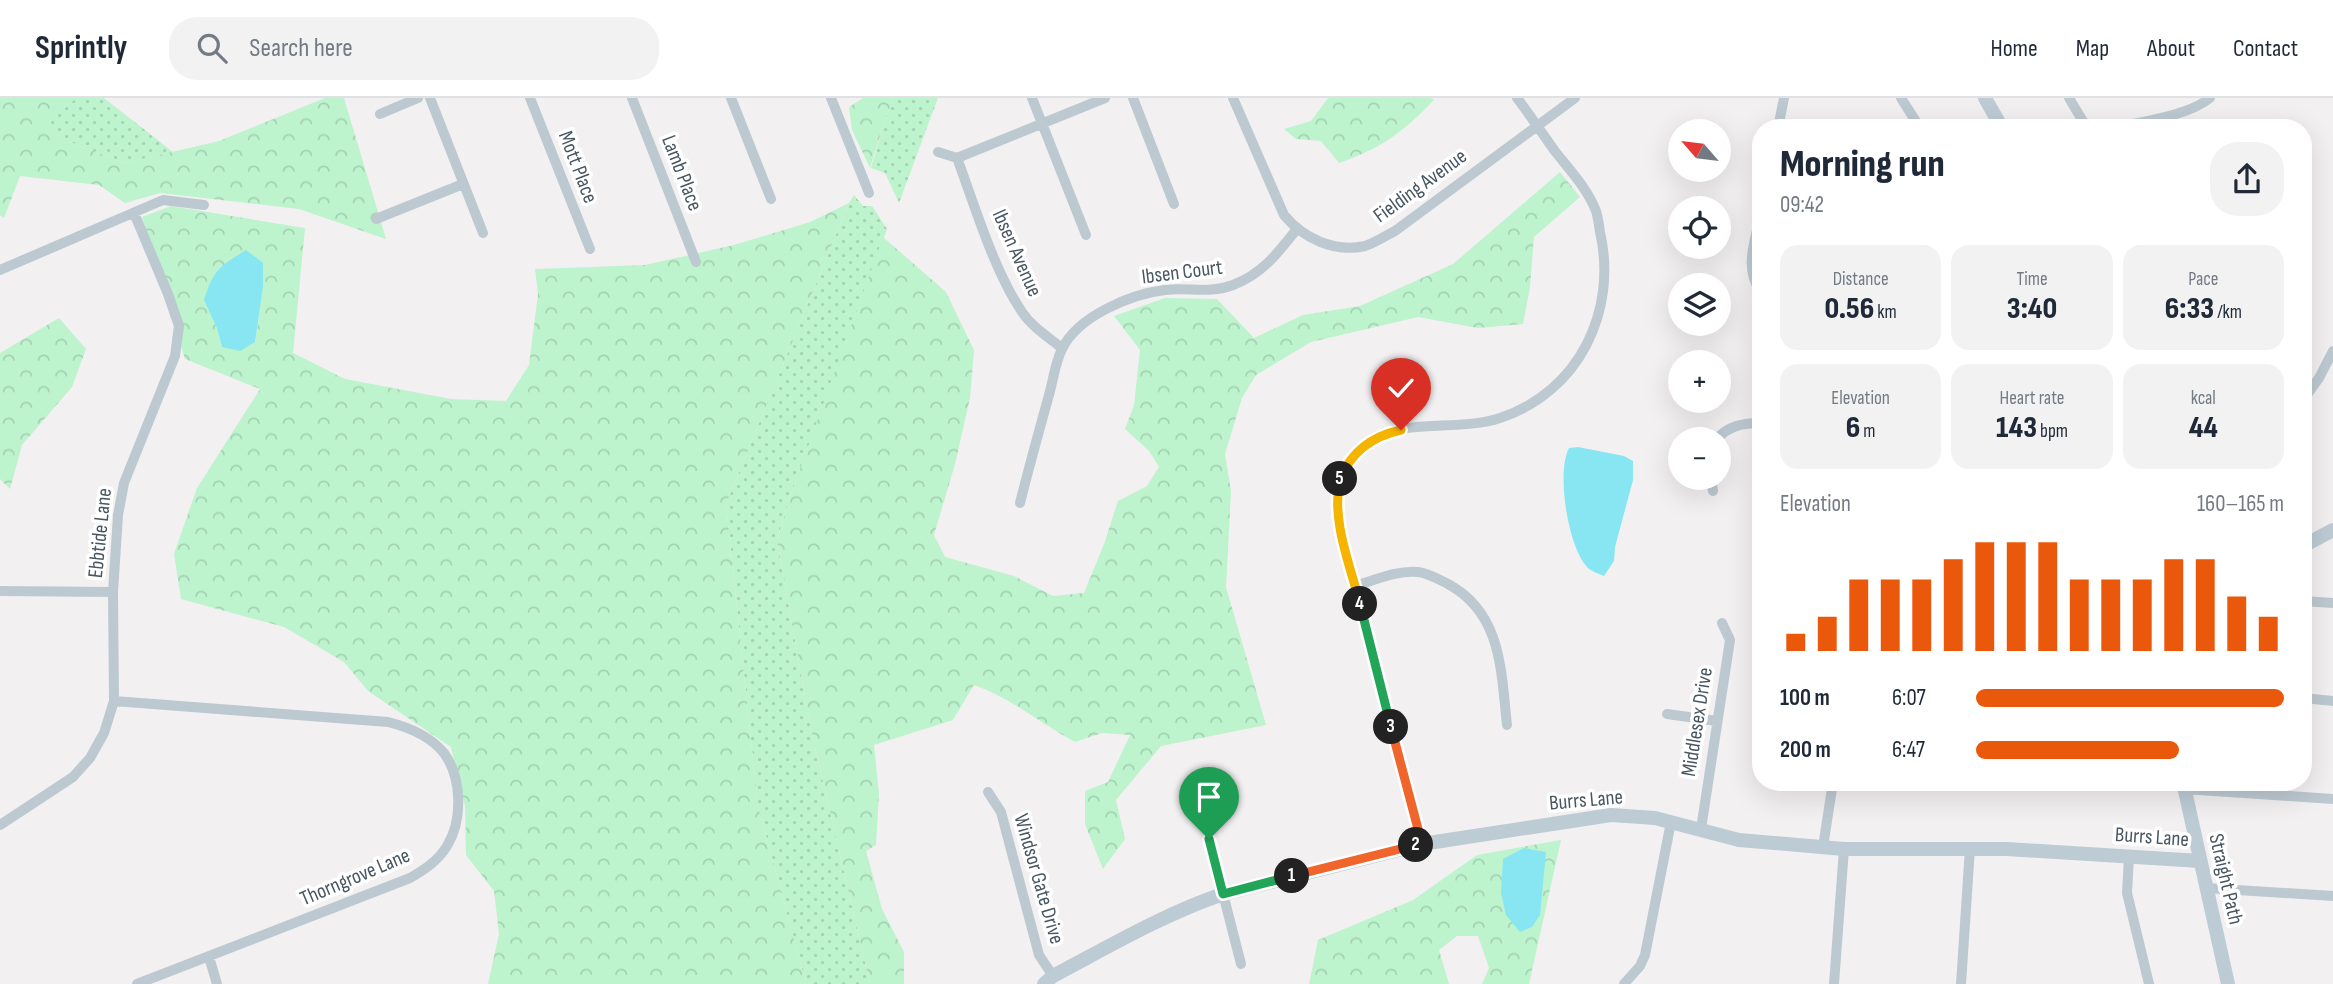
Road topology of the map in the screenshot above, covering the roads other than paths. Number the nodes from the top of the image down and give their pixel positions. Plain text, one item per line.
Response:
1 (418, 98) edge
2 (430, 98) edge
3 (530, 98) edge
4 (632, 98) edge
5 (731, 98) edge
6 (831, 98) edge
7 (1032, 98) edge
8 (1105, 98) edge
9 (1132, 98) edge
10 (1233, 98) edge
11 (1517, 98) edge
12 (1575, 98) edge
13 (1784, 98) edge
14 (1901, 98) edge
15 (1985, 98) edge
16 (2069, 98) edge
17 (2210, 98) edge
18 (380, 114) dead end
19 (1780, 119) edge
20 (1914, 119) edge
21 (1997, 119) edge
22 (2082, 119) edge
23 (2152, 119) edge
24 (1042, 124) junction
25 (1537, 125) junction
26 (938, 152) dead end
27 (957, 158) junction
28 (463, 184) junction
29 (869, 193) dead end
30 (771, 199) dead end
31 (1174, 204) dead end
32 (204, 205) dead end
33 (134, 213) junction
34 (376, 219) dead end
35 (1296, 230) junction
36 (483, 233) dead end
37 (1086, 234) dead end
38 (590, 249) dead end
39 (1752, 260) edge
40 (696, 262) dead end
41 (0, 270) edge
42 (1752, 279) edge
43 (1062, 348) junction
44 (2333, 351) edge
45 (2312, 388) edge
46 (1752, 423) edge
47 (1731, 427) edge
48 (1020, 503) dead end
49 (2333, 530) edge
50 (2312, 541) edge
51 (1355, 586) junction
52 (0, 591) edge
53 (113, 592) junction
54 (2312, 602) edge
55 (2333, 603) edge
56 (1721, 623) dead end
57 (2312, 699) edge
58 (114, 701) junction
59 (2333, 701) edge
60 (1667, 714) dead end
61 (1717, 721) junction
62 (1507, 725) dead end
63 (1832, 791) edge
64 (2185, 791) edge
65 (2241, 791) edge
66 (988, 792) dead end
67 (2333, 799) edge
68 (1671, 822) junction
69 (0, 825) edge
70 (1701, 829) junction
71 (1209, 839) dead end
72 (1422, 844) junction
73 (1823, 846) junction
74 (1970, 848) junction
75 (1844, 849) junction
76 (2129, 857) junction
77 (2200, 861) junction
78 (2206, 888) junction
79 (1223, 894) junction
80 (2333, 896) edge
81 (209, 957) junction
82 (1241, 964) dead end
83 (1048, 980) edge
84 (137, 984) edge
85 (217, 984) edge
86 (1624, 984) edge
87 (1834, 984) edge
88 (1961, 984) edge
89 (2148, 984) edge
90 (2228, 984) edge

1 - 18 street
2 - 28 street
3 - 38 street, Mott Place
4 - 40 street, Lamb Place
5 - 30 street
6 - 29 street
7 - 24 street
8 - 24 street
9 - 31 street
10 - 35 street
11 - 25 street
12 - 25 street, Fielding Avenue
13 - 19 street
14 - 20 street
15 - 21 street
16 - 22 street
17 - 23 street
24 - 27 street
24 - 37 street
25 - 35 street, Fielding Avenue
25 - 51 street
26 - 27 street
27 - 43 street, Ibsen Avenue
28 - 34 street
28 - 36 street
32 - 33 street
33 - 41 street
33 - 53 street, Ebbtide Lane
35 - 43 street, Ibsen Court
39 - 42 street
43 - 48 street, Ibsen Court
44 - 45 street
46 - 47 street
49 - 50 street
51 - 62 street
51 - 72 street
52 - 53 street
53 - 58 street, Ebbtide Lane
54 - 55 street
56 - 61 street, Middlesex Drive
57 - 59 street
58 - 69 street, Ebbtide Lane
58 - 81 street, Thorngrove Lane
60 - 61 street
61 - 70 street, Middlesex Drive
63 - 73 street
64 - 77 street, Straight Path
65 - 67 street
66 - 83 street, Windsor Gate Drive
68 - 70 street, Burrs Lane
68 - 72 street, Burrs Lane
68 - 86 street
70 - 73 street, Burrs Lane
71 - 79 street
72 - 79 street, Burrs Lane
73 - 75 street, Burrs Lane
74 - 75 street, Burrs Lane
74 - 76 street, Burrs Lane
74 - 88 street
75 - 87 street
76 - 77 street, Burrs Lane
76 - 89 street
77 - 78 street, Straight Path
78 - 80 street
78 - 90 street, Straight Path
79 - 82 street
79 - 83 street, Burrs Lane
81 - 84 street, Thorngrove Lane
81 - 85 street

